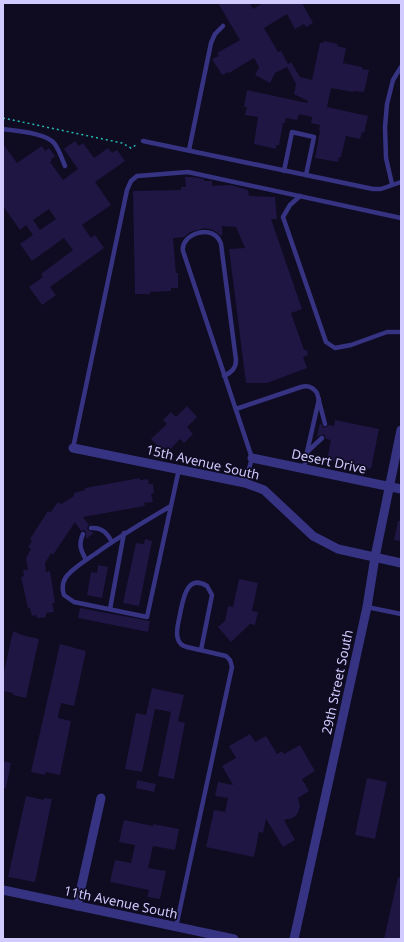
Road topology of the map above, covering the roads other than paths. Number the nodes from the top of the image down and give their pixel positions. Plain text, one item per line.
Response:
1 (223, 26) dead end
2 (401, 67) edge
3 (3, 129) edge
4 (143, 141) road end
5 (189, 150) junction
6 (65, 166) dead end
7 (284, 171) junction
8 (306, 175) junction
9 (401, 182) edge
10 (392, 184) junction
11 (300, 196) junction
12 (401, 218) edge
13 (401, 332) edge
14 (224, 376) junction
15 (319, 398) junction
16 (236, 409) junction
17 (325, 424) dead end
18 (401, 430) edge
19 (322, 438) dead end
20 (73, 448) joint
21 (307, 452) junction
22 (252, 458) junction
23 (178, 469) junction
24 (304, 469) junction
25 (245, 483) junction
26 (390, 487) junction
27 (401, 489) edge
28 (171, 506) junction
29 (91, 528) dead end
30 (124, 533) junction
31 (83, 534) dead end
32 (112, 542) junction
33 (375, 557) junction
34 (86, 560) junction
35 (401, 563) edge
36 (367, 607) junction
37 (110, 609) junction
38 (401, 614) edge
39 (201, 650) junction
40 (101, 798) dead end
41 (3, 890) edge
42 (77, 906) junction
43 (176, 927) junction
44 (234, 939) edge
45 (294, 939) edge

1 - 5 lane
2 - 10 lane
3 - 6 lane
4 - 5 lane
5 - 7 lane
7 - 8 lane
7 - 8 lane
8 - 10 lane
9 - 10 lane
11 - 12 lane
11 - 13 lane
11 - 20 lane
14 - 14 lane
14 - 16 lane
15 - 16 lane
15 - 17 lane
15 - 21 lane
16 - 22 lane
18 - 26 street, 29th Street South
19 - 21 lane
20 - 23 street, 15th Avenue South
21 - 24 lane
22 - 24 street, Desert Drive
22 - 25 lane
23 - 25 street, 15th Avenue South
23 - 28 lane
24 - 26 street, Desert Drive
25 - 33 street, 15th Avenue South
26 - 27 street, Desert Drive
26 - 33 street, 29th Street South
28 - 30 lane
28 - 37 lane
29 - 32 lane
30 - 32 lane
30 - 37 lane
31 - 34 lane
32 - 34 lane
33 - 35 street, 15th Avenue South
33 - 36 street, 29th Street South
34 - 37 lane
36 - 38 lane
36 - 45 street, 29th Street South
39 - 39 lane
39 - 43 lane
40 - 42 street
41 - 42 street, 11th Avenue South
42 - 43 street, 11th Avenue South
43 - 44 street, 11th Avenue South

